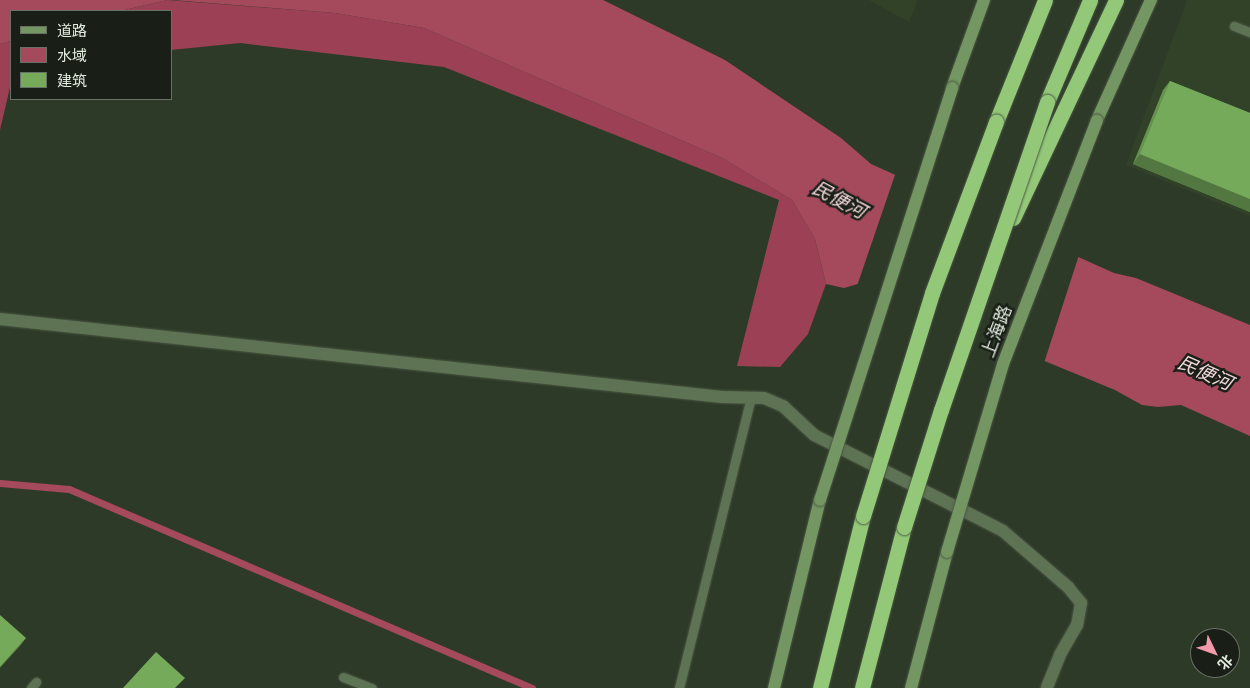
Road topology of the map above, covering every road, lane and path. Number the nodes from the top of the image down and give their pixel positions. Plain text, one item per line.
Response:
1 (984, 0) edge
2 (1045, 0) edge
3 (1090, 0) edge
4 (1116, 0) edge
5 (1151, 0) edge
6 (1234, 26) dead end
7 (1250, 32) edge
8 (993, 259) junction
9 (0, 319) edge
10 (751, 398) junction
11 (343, 677) dead end
12 (372, 688) edge
13 (679, 688) edge
14 (774, 688) edge
15 (820, 688) edge
16 (862, 688) edge
17 (911, 688) edge
18 (1047, 688) edge

1 - 14 main road, bridge
2 - 15 highway, bridge
3 - 8 highway, 上海路, bridge
4 - 8 highway, bridge
5 - 17 main road, 上海路, bridge
6 - 7 lane
8 - 16 highway, 上海路, bridge
9 - 10 street
10 - 13 lane
10 - 18 street
11 - 12 lane

